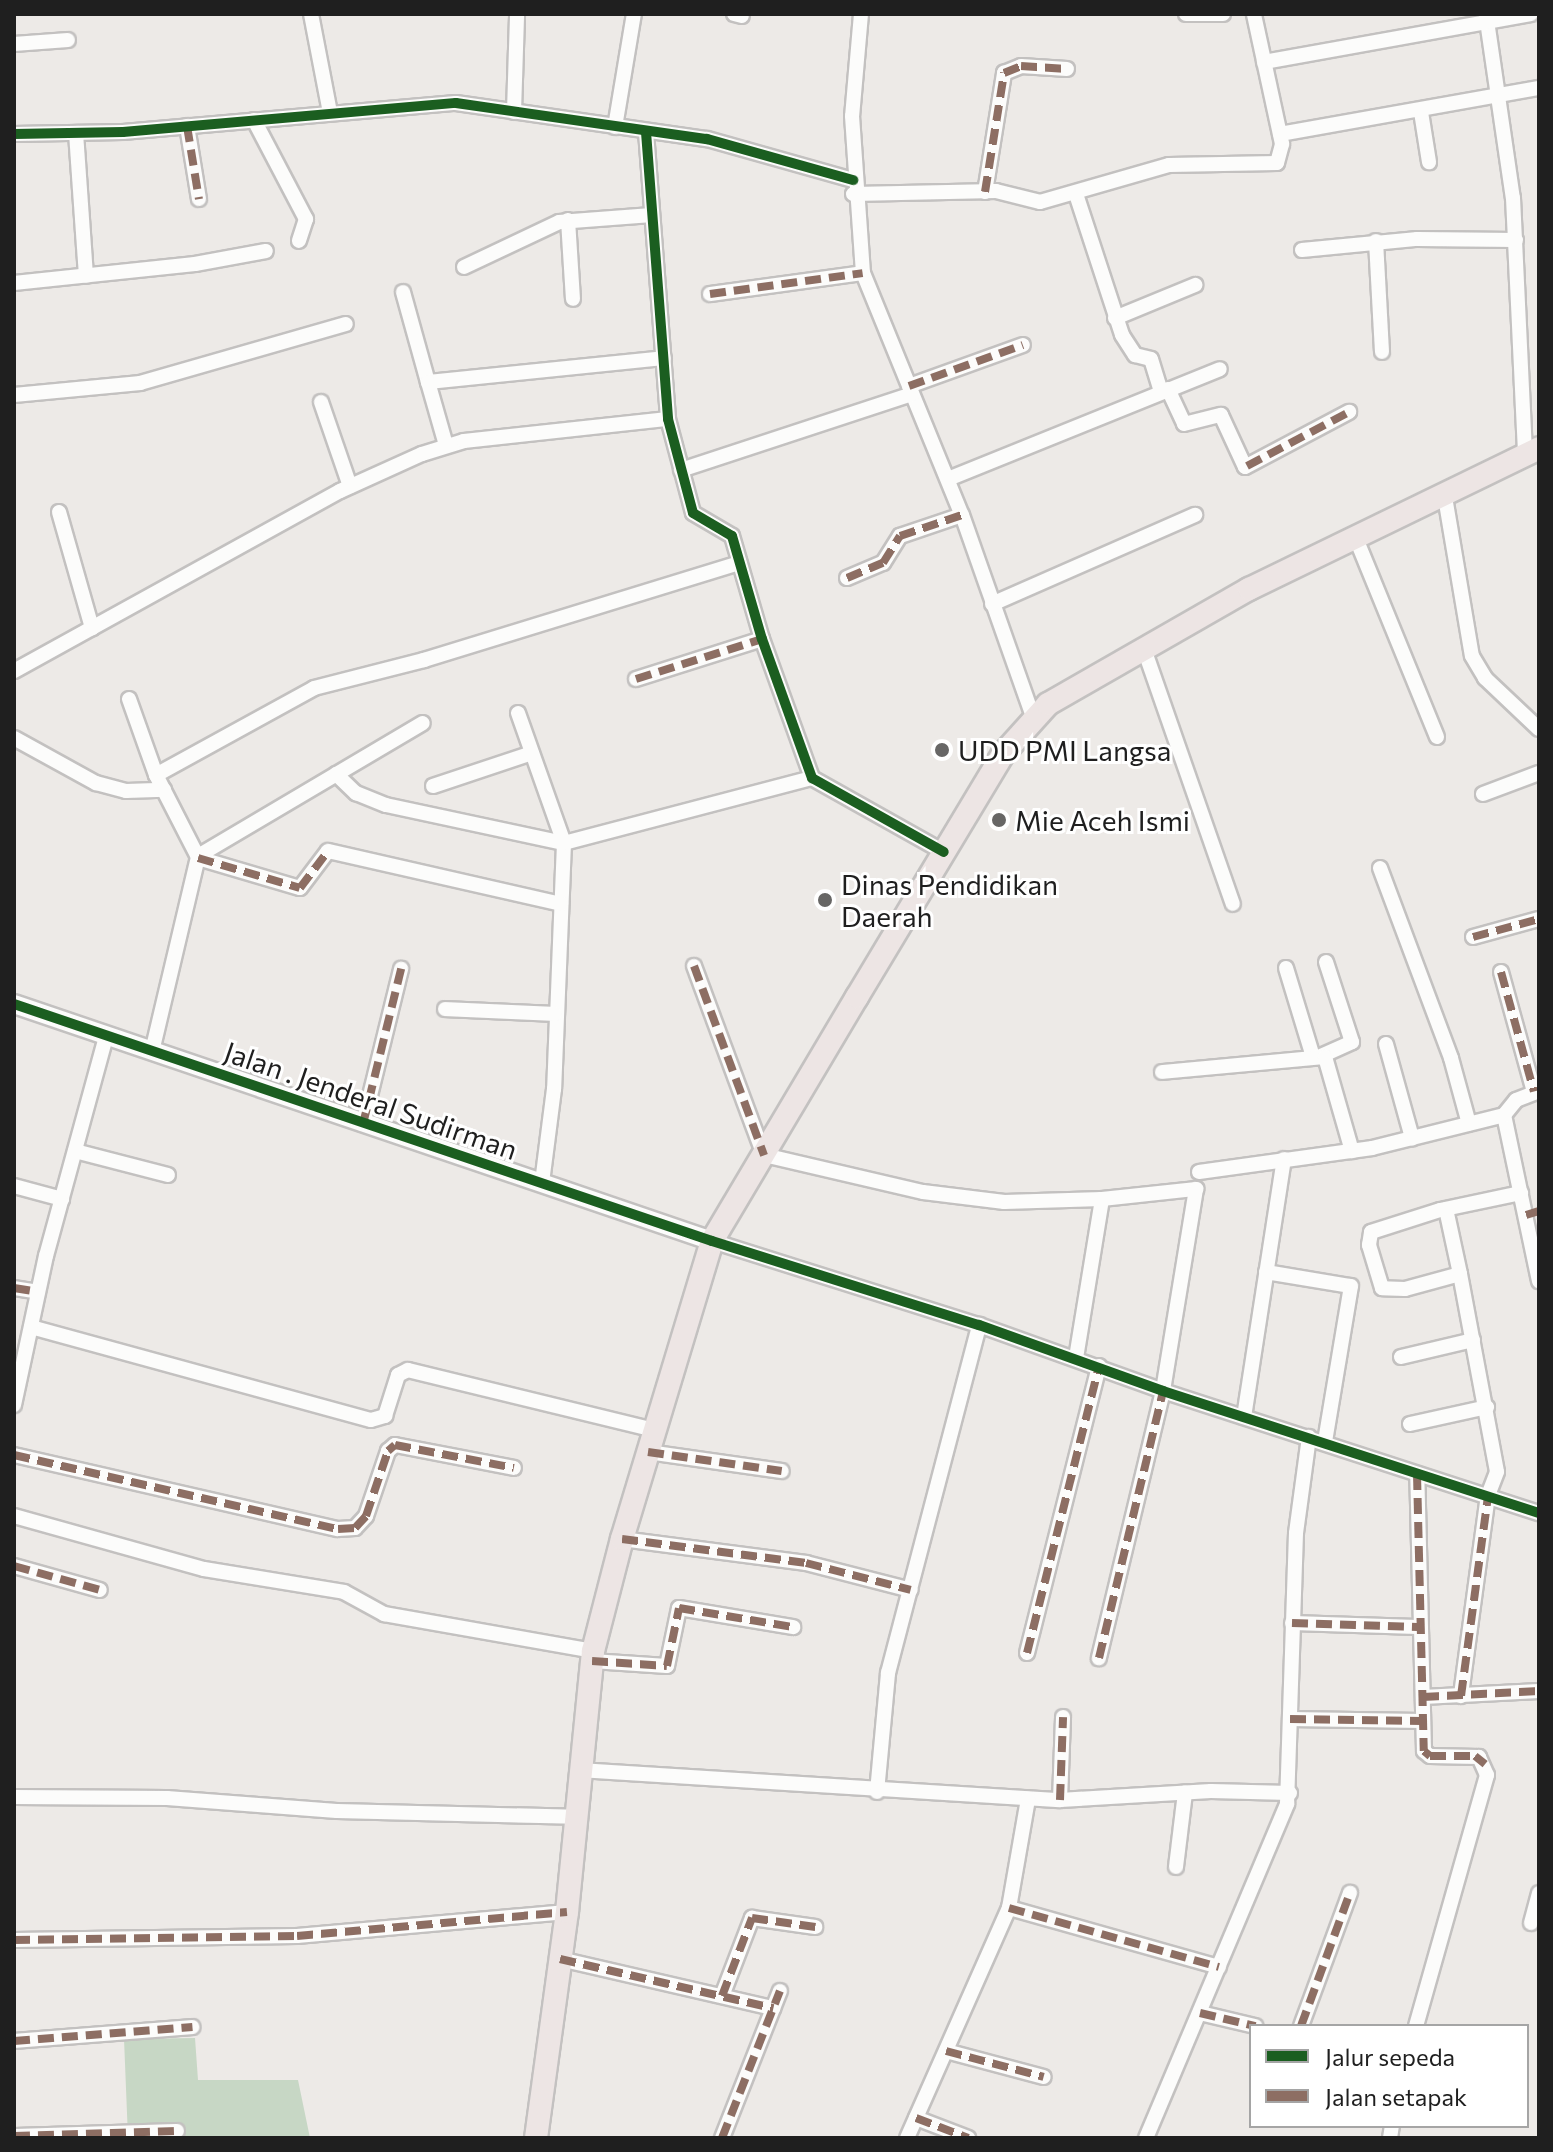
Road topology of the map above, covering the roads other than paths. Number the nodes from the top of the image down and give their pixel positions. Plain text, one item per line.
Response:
1 (311, 14) edge
2 (517, 14) edge
3 (634, 14) edge
4 (861, 14) edge
5 (1186, 14) edge
6 (1223, 14) edge
7 (1254, 14) edge
8 (1531, 14) edge
9 (1487, 18) edge
10 (68, 40) dead end
11 (14, 44) edge
12 (1264, 62) junction
13 (1067, 69) dead end
14 (1539, 88) edge
15 (1501, 94) junction
16 (514, 112) junction
17 (1421, 112) junction
18 (330, 113) junction
19 (254, 120) junction
20 (187, 126) junction
21 (615, 127) junction
22 (646, 132) junction
23 (76, 133) junction
24 (14, 134) edge
25 (1280, 134) junction
26 (1429, 162) dead end
27 (853, 187) junction
28 (985, 192) junction
29 (1076, 194) junction
30 (199, 199) dead end
31 (652, 215) junction
32 (568, 220) junction
33 (1516, 240) junction
34 (299, 241) dead end
35 (1376, 241) junction
36 (1302, 250) dead end
37 (266, 251) dead end
38 (464, 267) dead end
39 (863, 273) junction
40 (86, 276) junction
41 (14, 283) edge
42 (1195, 285) dead end
43 (403, 292) dead end
44 (710, 294) dead end
45 (573, 299) dead end
46 (1115, 318) junction
47 (346, 324) dead end
48 (1023, 345) dead end
49 (1382, 352) dead end
50 (664, 358) junction
51 (1220, 369) dead end
52 (428, 382) junction
53 (910, 390) junction
54 (1165, 391) junction
55 (14, 395) edge
56 (321, 402) dead end
57 (1349, 412) dead end
58 (668, 419) junction
59 (446, 445) junction
60 (1532, 451) edge
61 (681, 470) junction
62 (948, 479) junction
63 (350, 486) junction
64 (1444, 491) junction
65 (59, 512) dead end
66 (962, 515) junction
67 (1195, 515) dead end
68 (1355, 536) junction
69 (739, 563) junction
70 (847, 578) dead end
71 (992, 604) junction
72 (92, 628) junction
73 (762, 639) junction
74 (1143, 646) junction
75 (17, 669) edge
76 (636, 679) dead end
77 (14, 686) edge
78 (129, 699) dead end
79 (518, 713) dead end
80 (1033, 717) junction
81 (423, 723) dead end
82 (1539, 729) edge
83 (1437, 737) dead end
84 (14, 738) edge
85 (532, 753) junction
86 (1539, 773) edge
87 (336, 774) junction
88 (156, 775) junction
89 (812, 778) junction
90 (433, 786) dead end
91 (164, 790) junction
92 (1483, 794) dead end
93 (564, 843) junction
94 (944, 852) junction
95 (198, 857) junction
96 (1380, 868) dead end
97 (561, 904) junction
98 (1233, 904) dead end
99 (1539, 919) edge
100 (1473, 937) dead end
101 (1326, 962) dead end
102 (694, 966) dead end
103 (1286, 968) dead end
104 (401, 969) dead end
105 (1501, 972) dead end
106 (14, 1004) edge
107 (445, 1009) dead end
108 (555, 1014) junction
109 (106, 1036) junction
110 (1386, 1044) dead end
111 (152, 1052) junction
112 (1317, 1056) junction
113 (1162, 1072) dead end
114 (1536, 1091) edge
115 (1504, 1115) junction
116 (363, 1124) junction
117 (1469, 1124) junction
118 (1412, 1138) junction
119 (75, 1151) junction
120 (1352, 1151) junction
121 (764, 1155) junction
122 (1284, 1159) junction
123 (1199, 1172) dead end
124 (168, 1175) dead end
125 (542, 1183) junction
126 (14, 1186) edge
127 (1521, 1193) junction
128 (62, 1199) junction
129 (1102, 1199) junction
130 (1446, 1209) junction
131 (1532, 1213) edge
132 (712, 1241) junction
133 (1266, 1272) junction
134 (1460, 1274) junction
135 (1538, 1275) edge
136 (14, 1288) edge
137 (38, 1292) junction
138 (31, 1327) junction
139 (978, 1328) junction
140 (1473, 1340) junction
141 (1401, 1357) dead end
142 (1076, 1358) junction
143 (1098, 1370) junction
144 (1162, 1394) junction
145 (14, 1405) edge
146 (1487, 1407) junction
147 (1244, 1417) junction
148 (1410, 1424) dead end
149 (655, 1430) junction
150 (1325, 1442) junction
151 (1307, 1449) junction
152 (648, 1452) junction
153 (14, 1455) edge
154 (514, 1468) dead end
155 (782, 1471) dead end
156 (1417, 1474) junction
157 (1488, 1495) junction
158 (1539, 1513) edge
159 (14, 1516) edge
160 (622, 1539) junction
161 (14, 1566) edge
162 (100, 1590) dead end
163 (911, 1590) junction
164 (1292, 1623) junction
165 (793, 1627) dead end
166 (1418, 1627) junction
167 (1027, 1653) dead end
168 (592, 1656) junction
169 (1099, 1658) dead end
170 (1539, 1691) edge
171 (1461, 1696) junction
172 (1423, 1697) junction
173 (1063, 1717) dead end
174 (1290, 1719) junction
175 (1422, 1721) junction
176 (579, 1770) junction
177 (877, 1792) junction
178 (1185, 1793) junction
179 (1290, 1793) junction
180 (14, 1797) edge
181 (1028, 1799) junction
182 (1060, 1800) junction
183 (575, 1817) junction
184 (1176, 1867) dead end
185 (1350, 1893) dead end
186 (1539, 1893) edge
187 (1009, 1908) junction
188 (567, 1912) junction
189 (1531, 1923) dead end
190 (815, 1927) dead end
191 (14, 1940) edge
192 (560, 1959) junction
193 (1219, 1967) junction
194 (780, 1991) dead end
195 (722, 1996) junction
196 (773, 2008) junction
197 (1200, 2013) junction
198 (1239, 2022) junction
199 (1249, 2024) edge
200 (1302, 2024) edge
201 (1417, 2024) edge
202 (192, 2027) dead end
203 (1249, 2033) edge
204 (14, 2041) edge
205 (946, 2051) junction
206 (1044, 2077) dead end
207 (916, 2118) junction
208 (177, 2131) dead end
209 (14, 2136) edge
210 (536, 2138) edge
211 (722, 2138) edge
212 (907, 2138) edge
213 (968, 2138) edge
214 (1146, 2138) edge

1 - 18 street
2 - 16 street
3 - 21 street
4 - 27 street
5 - 6 street
7 - 12 street
8 - 9 street
9 - 12 street
9 - 15 street
10 - 11 street
12 - 25 street
13 - 28 street
14 - 15 street
15 - 17 street
15 - 33 street
16 - 18 street
16 - 21 street
17 - 25 street
17 - 26 street
18 - 19 street
19 - 20 street
19 - 34 street
20 - 23 street
20 - 30 street
21 - 22 street
22 - 27 street
22 - 31 street
23 - 24 street
23 - 40 street
25 - 29 street
27 - 28 street
27 - 39 street
28 - 29 street
29 - 46 street
31 - 32 street
31 - 50 street
32 - 38 street
32 - 45 street
33 - 35 street
33 - 60 street
35 - 36 street
35 - 49 street
37 - 40 street
39 - 44 street
39 - 53 street
40 - 41 street
42 - 46 street
43 - 52 street
46 - 54 street
47 - 55 street
48 - 53 street
50 - 52 street
50 - 58 street
51 - 54 street
52 - 59 street
53 - 61 street
53 - 62 street
54 - 57 street
54 - 62 street
56 - 63 street
58 - 59 street
58 - 61 street
59 - 63 street
60 - 64 highway
61 - 69 street
62 - 66 street
63 - 72 street
64 - 68 highway
64 - 82 street
65 - 72 street
66 - 70 street
66 - 71 street
67 - 71 street
68 - 74 highway
68 - 83 street
69 - 73 street
69 - 88 street
71 - 80 street
72 - 75 street
73 - 76 street
73 - 89 street
74 - 80 highway
74 - 98 street
75 - 77 street
78 - 88 street
79 - 85 street
80 - 94 highway
81 - 87 street
84 - 91 street
85 - 90 street
85 - 93 street
86 - 92 street
87 - 93 street
87 - 95 street
88 - 91 street
89 - 93 street
89 - 94 street
91 - 95 street
93 - 97 street
94 - 121 highway
95 - 97 street
95 - 111 street
96 - 117 street
97 - 108 street
99 - 100 street
101 - 112 street
102 - 121 street
103 - 112 street
104 - 116 street
105 - 114 street
106 - 109 street, Jalan . Jenderal Sudirman
107 - 108 street
108 - 125 street
109 - 111 street, Jalan . Jenderal Sudirman
109 - 119 street
110 - 118 street
111 - 116 street, Jalan . Jenderal Sudirman
112 - 113 street
112 - 120 street
114 - 115 street
115 - 117 street
115 - 127 street
116 - 125 street, Jalan . Jenderal Sudirman
117 - 118 street
118 - 120 street
119 - 124 street
119 - 128 street
120 - 122 street
121 - 129 street
121 - 132 highway
122 - 123 street
122 - 133 street
125 - 132 street, Jalan . Jenderal Sudirman
126 - 128 street
127 - 130 street
127 - 131 street
128 - 137 street
129 - 142 street
129 - 144 street
130 - 134 street
130 - 134 street
131 - 135 street
132 - 139 street
132 - 149 highway
133 - 147 street
133 - 150 street
134 - 140 street
136 - 137 street
137 - 138 street
138 - 145 street
138 - 149 street
139 - 142 street
139 - 163 street
140 - 141 street
140 - 146 street
142 - 143 street
143 - 144 street
143 - 167 street
144 - 147 street
144 - 169 street
146 - 148 street
146 - 157 street
147 - 151 street
149 - 152 highway
150 - 151 street
150 - 156 street
151 - 164 street
152 - 155 street
152 - 160 highway
153 - 154 street
156 - 157 street
156 - 166 street
157 - 158 street
157 - 171 street
159 - 168 street
160 - 163 street
160 - 168 highway
161 - 162 street
163 - 177 street
164 - 166 street
164 - 174 street
165 - 168 street
166 - 172 street
168 - 176 highway
170 - 171 street
171 - 172 street
172 - 175 street
173 - 182 street
174 - 175 street
174 - 179 street
175 - 201 street
176 - 177 street
176 - 183 highway
177 - 181 street
178 - 179 street
178 - 182 street
178 - 184 street
179 - 193 street
180 - 183 street
181 - 182 street
181 - 187 street
183 - 188 highway
185 - 200 street
186 - 189 street
187 - 193 street
187 - 205 street
188 - 191 street
188 - 192 highway
190 - 195 street
192 - 195 street
192 - 210 highway
193 - 197 street
194 - 196 street
195 - 196 street
196 - 211 street
197 - 198 street
197 - 214 street
198 - 199 street
198 - 203 street
202 - 204 street
205 - 206 street
205 - 207 street
207 - 212 street
207 - 213 street
208 - 209 street

